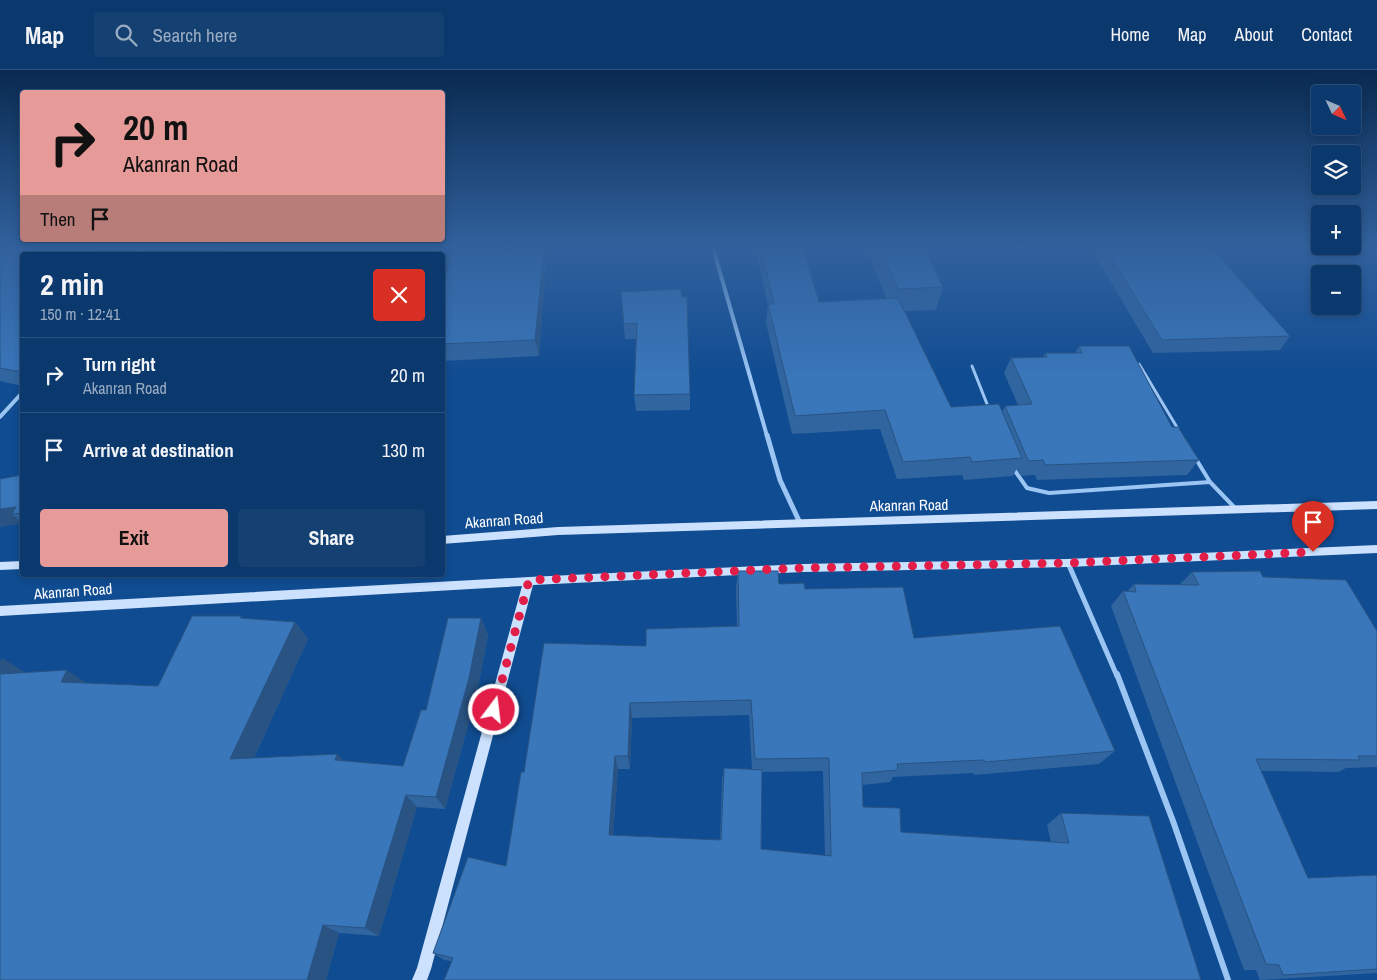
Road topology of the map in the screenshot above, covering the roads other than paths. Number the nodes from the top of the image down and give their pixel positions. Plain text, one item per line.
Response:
1 (726, 290) edge
2 (1139, 364) edge
3 (972, 366) dead end
4 (20, 395) edge
5 (990, 411) edge
6 (0, 417) edge
7 (1179, 431) edge
8 (1194, 456) edge
9 (1012, 466) edge
10 (1210, 482) junction
11 (1377, 505) edge
12 (1236, 510) junction
13 (800, 523) junction
14 (445, 540) edge
15 (1377, 549) edge
16 (1068, 563) junction
17 (20, 565) edge
18 (0, 566) edge
19 (529, 580) junction
20 (0, 611) edge
21 (419, 980) edge
22 (1228, 980) edge

1 - 13 street
2 - 7 lane
3 - 5 lane
4 - 6 street
8 - 10 lane
9 - 10 lane
10 - 12 lane
11 - 12 main road, Akanran Road
12 - 13 main road, Akanran Road
13 - 14 main road, Akanran Road
15 - 16 main road, Akanran Road
16 - 19 main road, Akanran Road
16 - 22 street
17 - 18 main road
19 - 20 main road, Akanran Road
19 - 21 main road

